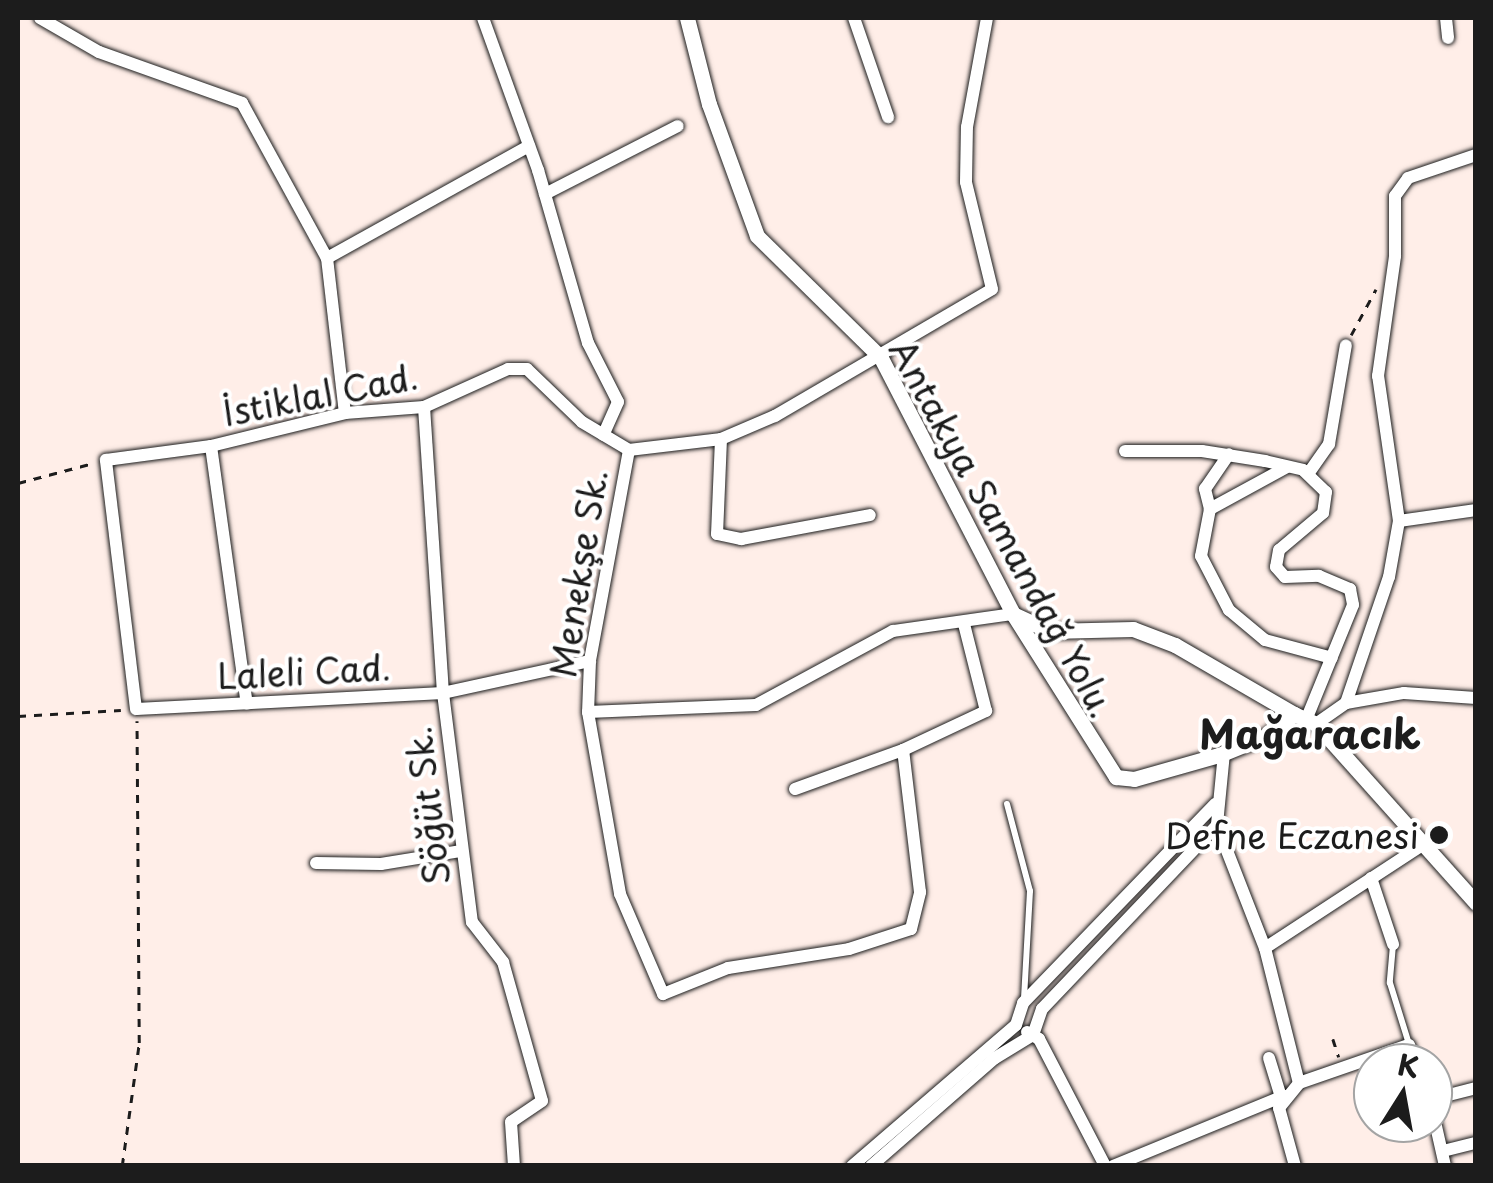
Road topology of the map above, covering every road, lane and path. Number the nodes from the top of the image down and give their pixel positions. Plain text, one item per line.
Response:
1 (40, 18) edge
2 (483, 18) edge
3 (686, 18) edge
4 (854, 18) edge
5 (987, 18) edge
6 (1446, 18) edge
7 (1448, 38) dead end
8 (888, 118) dead end
9 (678, 126) dead end
10 (529, 146) junction
11 (1476, 155) edge
12 (545, 194) junction
13 (327, 258) junction
14 (1378, 286) dead end
15 (1346, 345) joint
16 (881, 358) junction
17 (424, 407) junction
18 (345, 414) junction
19 (604, 434) junction
20 (721, 439) junction
21 (211, 446) junction
22 (629, 450) junction
23 (1125, 451) dead end
24 (1229, 454) junction
25 (106, 460) junction
26 (1286, 467) junction
27 (1308, 474) junction
28 (18, 482) edge
29 (1210, 509) junction
30 (1476, 510) edge
31 (870, 515) dead end
32 (1399, 521) junction
33 (1013, 614) junction
34 (964, 624) junction
35 (1332, 658) junction
36 (590, 660) junction
37 (444, 694) junction
38 (1476, 698) edge
39 (1346, 703) junction
40 (247, 704) junction
41 (136, 709) junction
42 (588, 712) junction
43 (18, 716) edge
44 (1305, 719) junction
45 (903, 750) junction
46 (1224, 753) junction
47 (795, 789) dead end
48 (1007, 804) dead end
49 (1216, 804) junction
50 (1217, 825) junction
51 (1427, 842) junction
52 (460, 851) junction
53 (316, 864) dead end
54 (1371, 878) junction
55 (1476, 903) edge
56 (1393, 944) joint
57 (1266, 948) junction
58 (1023, 1003) junction
59 (1016, 1025) junction
60 (1033, 1036) junction
61 (1333, 1039) dead end
62 (1408, 1043) edge
63 (1268, 1058) dead end
64 (1353, 1064) edge
65 (1342, 1068) junction
66 (1300, 1084) junction
67 (1282, 1096) junction
68 (1476, 1143) edge
69 (1444, 1158) edge
70 (122, 1166) edge
71 (514, 1166) edge
72 (852, 1166) edge
73 (871, 1166) edge
74 (1105, 1166) edge
75 (1113, 1166) edge
76 (1296, 1166) edge

1 - 13 street
2 - 10 street
3 - 16 street, Antakya Samandağ Yolu.
4 - 8 street
5 - 16 street
6 - 7 street
9 - 12 street
10 - 12 street
10 - 13 street
11 - 32 street
12 - 19 street
13 - 18 street
14 - 15 path
15 - 27 street
16 - 20 street
16 - 33 street, Antakya Samandağ Yolu.
17 - 18 street, İstiklal Cad.
17 - 19 street, İstiklal Cad.
17 - 37 street, Söğüt Sk.
18 - 21 street, İstiklal Cad.
19 - 22 street, İstiklal Cad.
20 - 22 street
20 - 31 street
21 - 25 street, İstiklal Cad.
21 - 40 street
22 - 36 street, Menekşe Sk.
23 - 24 street
24 - 26 street
24 - 29 street
25 - 28 path
25 - 41 street
26 - 27 street
26 - 29 street
27 - 35 street
29 - 35 street
30 - 32 street
32 - 39 street
33 - 34 street
33 - 44 street
33 - 46 street, Antakya Samandağ Yolu.
34 - 42 street
34 - 45 street
35 - 44 street
36 - 37 street, Laleli Cad.
36 - 42 street, Menekşe Sk.
37 - 40 street, Laleli Cad.
37 - 52 street, Söğüt Sk.
38 - 39 street
39 - 44 street
40 - 41 street, Laleli Cad.
41 - 43 path
41 - 70 path
42 - 45 street, Menekşe Sk.
44 - 46 street, Antakya Samandağ Yolu.
44 - 51 street
45 - 47 street
46 - 49 street
48 - 58 lane
49 - 50 street
49 - 58 street
50 - 57 street
50 - 60 street
51 - 54 street
51 - 55 street
52 - 53 street
52 - 71 street, Söğüt Sk.
54 - 56 street
54 - 57 street
56 - 62 lane
57 - 66 street
58 - 59 street
59 - 60 street
59 - 72 street
60 - 73 street
60 - 74 street
61 - 65 path
63 - 67 street
64 - 65 street
65 - 66 street
66 - 67 street
67 - 75 street
67 - 76 street
68 - 69 street

